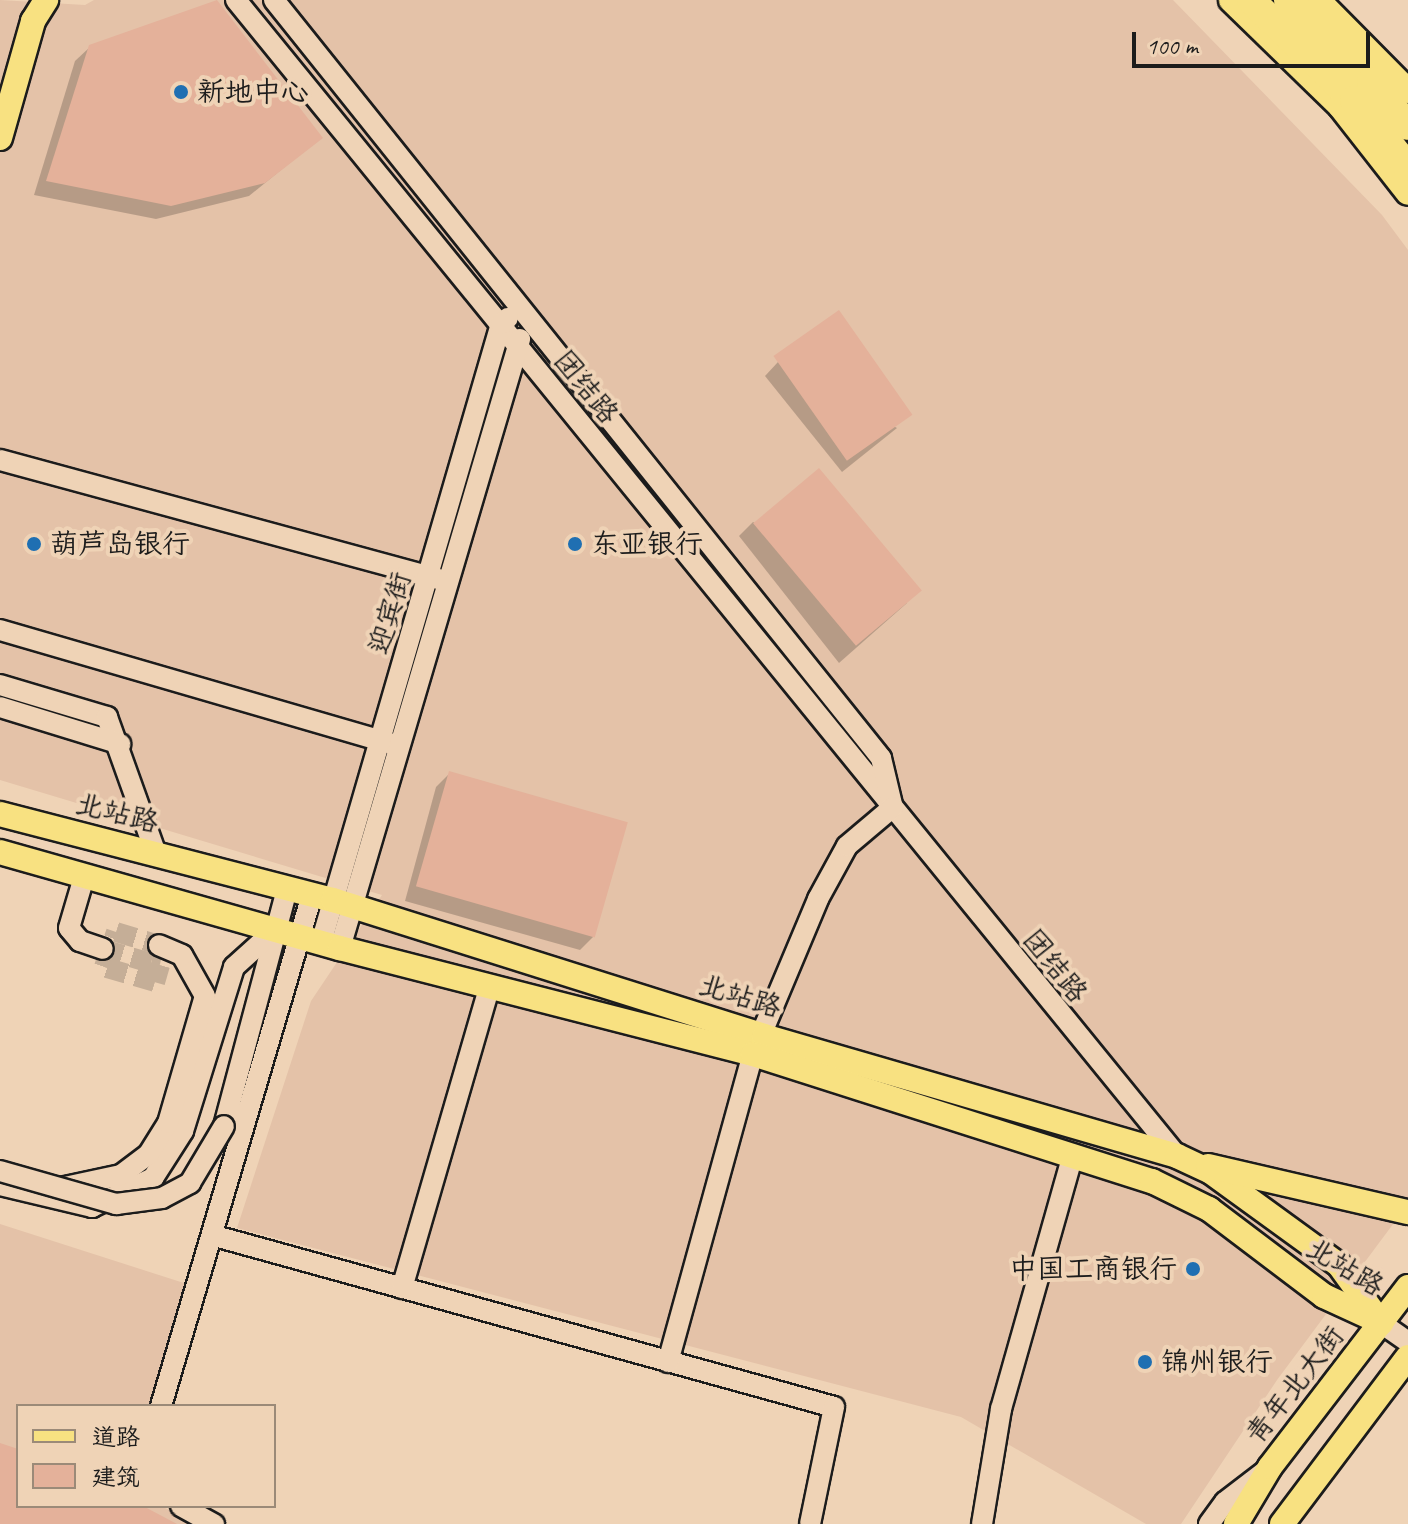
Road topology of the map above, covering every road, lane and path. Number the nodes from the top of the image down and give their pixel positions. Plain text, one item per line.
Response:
1 (46, 0) edge
2 (236, 0) edge
3 (274, 0) edge
4 (1231, 0) edge
5 (1251, 0) edge
6 (1288, 0) edge
7 (1318, 0) edge
8 (1408, 91) edge
9 (1408, 126) edge
10 (0, 138) edge
11 (1408, 167) edge
12 (1408, 193) edge
13 (520, 307) junction
14 (501, 324) junction
15 (533, 325) junction
16 (515, 344) junction
17 (0, 460) edge
18 (431, 576) junction
19 (451, 582) junction
20 (0, 630) edge
21 (0, 685) edge
22 (0, 707) edge
23 (381, 740) junction
24 (120, 744) junction
25 (401, 746) junction
26 (892, 808) junction
27 (0, 814) edge
28 (0, 852) edge
29 (156, 854) junction
30 (84, 877) junction
31 (287, 889) junction
32 (332, 900) junction
33 (275, 930) junction
34 (321, 943) junction
35 (159, 945) tunnel mouth
36 (103, 949) tunnel mouth
37 (490, 986) junction
38 (759, 1045) junction
39 (1072, 1158) junction
40 (1185, 1160) junction
41 (0, 1171) edge
42 (0, 1185) edge
43 (60, 1188) junction
44 (1408, 1212) edge
45 (215, 1236) junction
46 (1408, 1287) edge
47 (402, 1288) junction
48 (1381, 1323) junction
49 (1408, 1342) edge
50 (1408, 1357) edge
51 (668, 1362) junction
52 (162, 1404) edge
53 (1270, 1467) junction
54 (185, 1508) edge
55 (1283, 1523) edge
56 (214, 1524) edge
57 (810, 1524) edge
58 (982, 1524) edge
59 (1209, 1524) edge
60 (1236, 1524) edge

1 - 10 main road
2 - 14 street, 团结路
3 - 13 street, 团结路
4 - 12 main road
5 - 11 highway
6 - 9 highway
7 - 8 main road
13 - 14 street
13 - 15 street, 团结路
14 - 16 street, 团结路
14 - 18 street, 迎宾街
15 - 16 street, 迎宾街
15 - 26 street, 团结路
16 - 19 street, 迎宾街
16 - 26 street, 团结路
17 - 18 street
18 - 19 street
18 - 23 street, 迎宾街
19 - 25 street, 迎宾街
20 - 23 street
21 - 24 street
22 - 24 street
23 - 25 street
23 - 32 street, 迎宾街
24 - 29 street
25 - 32 street, 迎宾街
26 - 38 street
26 - 40 street, 团结路
27 - 29 main road, 北站路
28 - 30 main road, 北站路
29 - 31 main road, 北站路
30 - 33 main road, 北站路
30 - 36 street
31 - 32 main road, 北站路
31 - 33 street
32 - 34 street
32 - 34 street, 迎宾街
32 - 38 main road, 北站路
33 - 34 main road, 北站路
33 - 42 street
33 - 43 street, bridge
34 - 37 main road, 北站路
34 - 45 street
35 - 43 street
37 - 38 main road, 北站路
37 - 47 street
38 - 39 main road, 北站路
38 - 40 main road, 北站路
38 - 51 street
39 - 48 main road, 北站路
39 - 58 street
40 - 44 main road
40 - 48 main road, 北站路
41 - 43 street, bridge
45 - 47 street
45 - 52 street
46 - 48 main road, 青年北大街
47 - 51 street
48 - 49 street
48 - 53 main road, 青年北大街
50 - 55 main road
51 - 57 street
53 - 59 street
53 - 60 main road, 青年北大街
54 - 56 street

